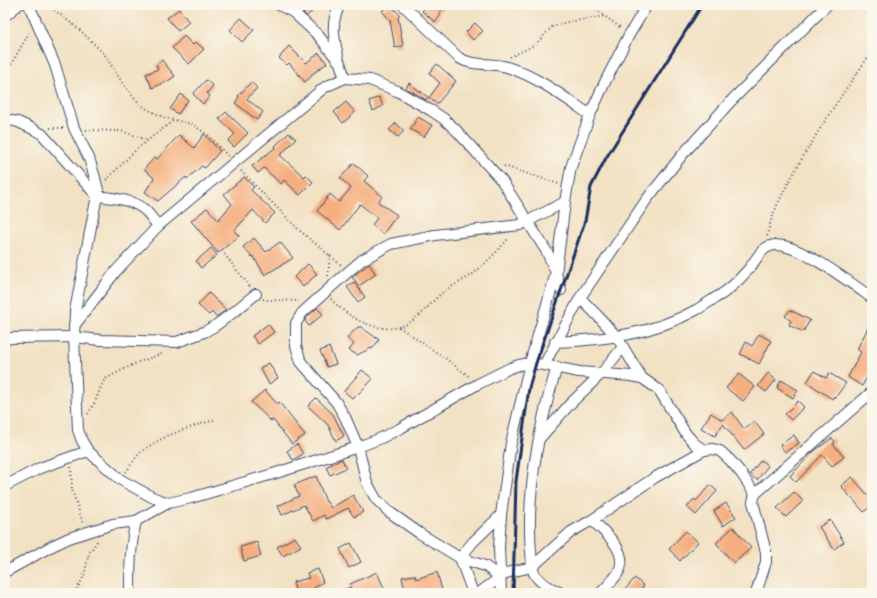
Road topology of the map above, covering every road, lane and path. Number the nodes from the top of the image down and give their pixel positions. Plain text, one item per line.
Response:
1 (18, 5) edge
2 (29, 5) edge
3 (48, 5) edge
4 (279, 5) edge
5 (340, 5) edge
6 (403, 5) edge
7 (590, 5) edge
8 (647, 5) edge
9 (826, 5) edge
10 (5, 16) edge
11 (604, 16) junction
12 (35, 18) junction
13 (629, 35) junction
14 (872, 52) edge
15 (340, 63) junction
16 (496, 64) junction
17 (5, 75) edge
18 (345, 78) junction
19 (590, 115) junction
20 (5, 119) edge
21 (174, 120) junction
22 (74, 128) junction
23 (33, 129) junction
24 (148, 140) junction
25 (485, 161) junction
26 (234, 163) junction
27 (568, 187) junction
28 (97, 193) junction
29 (565, 202) junction
30 (524, 223) junction
31 (158, 226) junction
32 (765, 248) junction
33 (330, 256) junction
34 (349, 271) junction
35 (556, 273) junction
36 (561, 290) dead end
37 (324, 293) junction
38 (256, 294) dead end
39 (580, 298) junction
40 (872, 298) edge
41 (74, 326) junction
42 (399, 327) junction
43 (74, 337) junction
44 (617, 337) junction
45 (5, 339) edge
46 (177, 342) junction
47 (556, 342) junction
48 (624, 347) junction
49 (530, 363) junction
50 (544, 365) junction
51 (557, 367) junction
52 (601, 374) junction
53 (642, 378) junction
54 (478, 384) junction
55 (872, 392) edge
56 (214, 420) dead end
57 (78, 430) junction
58 (539, 438) junction
59 (358, 447) junction
60 (704, 450) junction
61 (88, 451) junction
62 (73, 456) junction
63 (121, 480) junction
64 (5, 486) edge
65 (755, 494) junction
66 (168, 503) junction
67 (501, 515) junction
68 (592, 520) junction
69 (136, 522) junction
70 (113, 524) junction
71 (87, 532) junction
72 (460, 558) junction
73 (532, 567) junction
74 (5, 572) edge
75 (500, 577) junction
76 (75, 593) edge
77 (130, 593) edge
78 (473, 593) edge
79 (479, 593) edge
80 (502, 593) edge
81 (561, 593) edge
82 (601, 593) edge
83 (756, 593) edge

1 - 10 street
2 - 12 street
3 - 21 path
4 - 15 street
5 - 15 street
6 - 16 street
7 - 11 path
8 - 13 street
9 - 39 street
11 - 13 path
11 - 16 path
12 - 17 path
12 - 22 street
13 - 19 street
14 - 32 path
15 - 18 street
16 - 19 street
18 - 25 street
18 - 26 street
19 - 27 street
20 - 23 street
21 - 24 path
21 - 26 path
22 - 23 path
22 - 24 path
22 - 28 street
23 - 28 street
24 - 28 path
25 - 27 path
25 - 30 street
26 - 31 street
26 - 33 path
27 - 29 street
28 - 31 street
28 - 41 street
29 - 30 street
29 - 35 street
30 - 34 street
30 - 35 street
30 - 42 path
31 - 41 street
32 - 40 street
32 - 44 street
33 - 34 path
33 - 37 path
34 - 37 street
35 - 36 street
35 - 49 street
37 - 42 path
37 - 59 street
38 - 46 street
39 - 44 street
39 - 47 street
41 - 43 street
42 - 54 path
43 - 45 street
43 - 46 street
43 - 57 street
44 - 47 street
44 - 48 street
46 - 57 path
47 - 50 street
48 - 52 street
48 - 53 street
49 - 50 street
49 - 54 street
49 - 67 street
50 - 51 street
51 - 52 street
51 - 58 street
52 - 53 street
52 - 58 street
53 - 60 street
54 - 59 street
55 - 65 street
56 - 63 path
57 - 61 street
58 - 73 street
59 - 66 street
59 - 72 street
60 - 65 street
60 - 68 street
61 - 62 street
61 - 63 street
62 - 64 street
62 - 71 path
63 - 66 street
65 - 83 street
66 - 69 street
67 - 72 street
67 - 75 street
68 - 73 street
68 - 82 street
69 - 70 street
69 - 77 street
70 - 71 street
70 - 76 path
71 - 74 street
72 - 75 street
72 - 78 street
73 - 75 street
73 - 81 street
75 - 79 street
75 - 80 street

